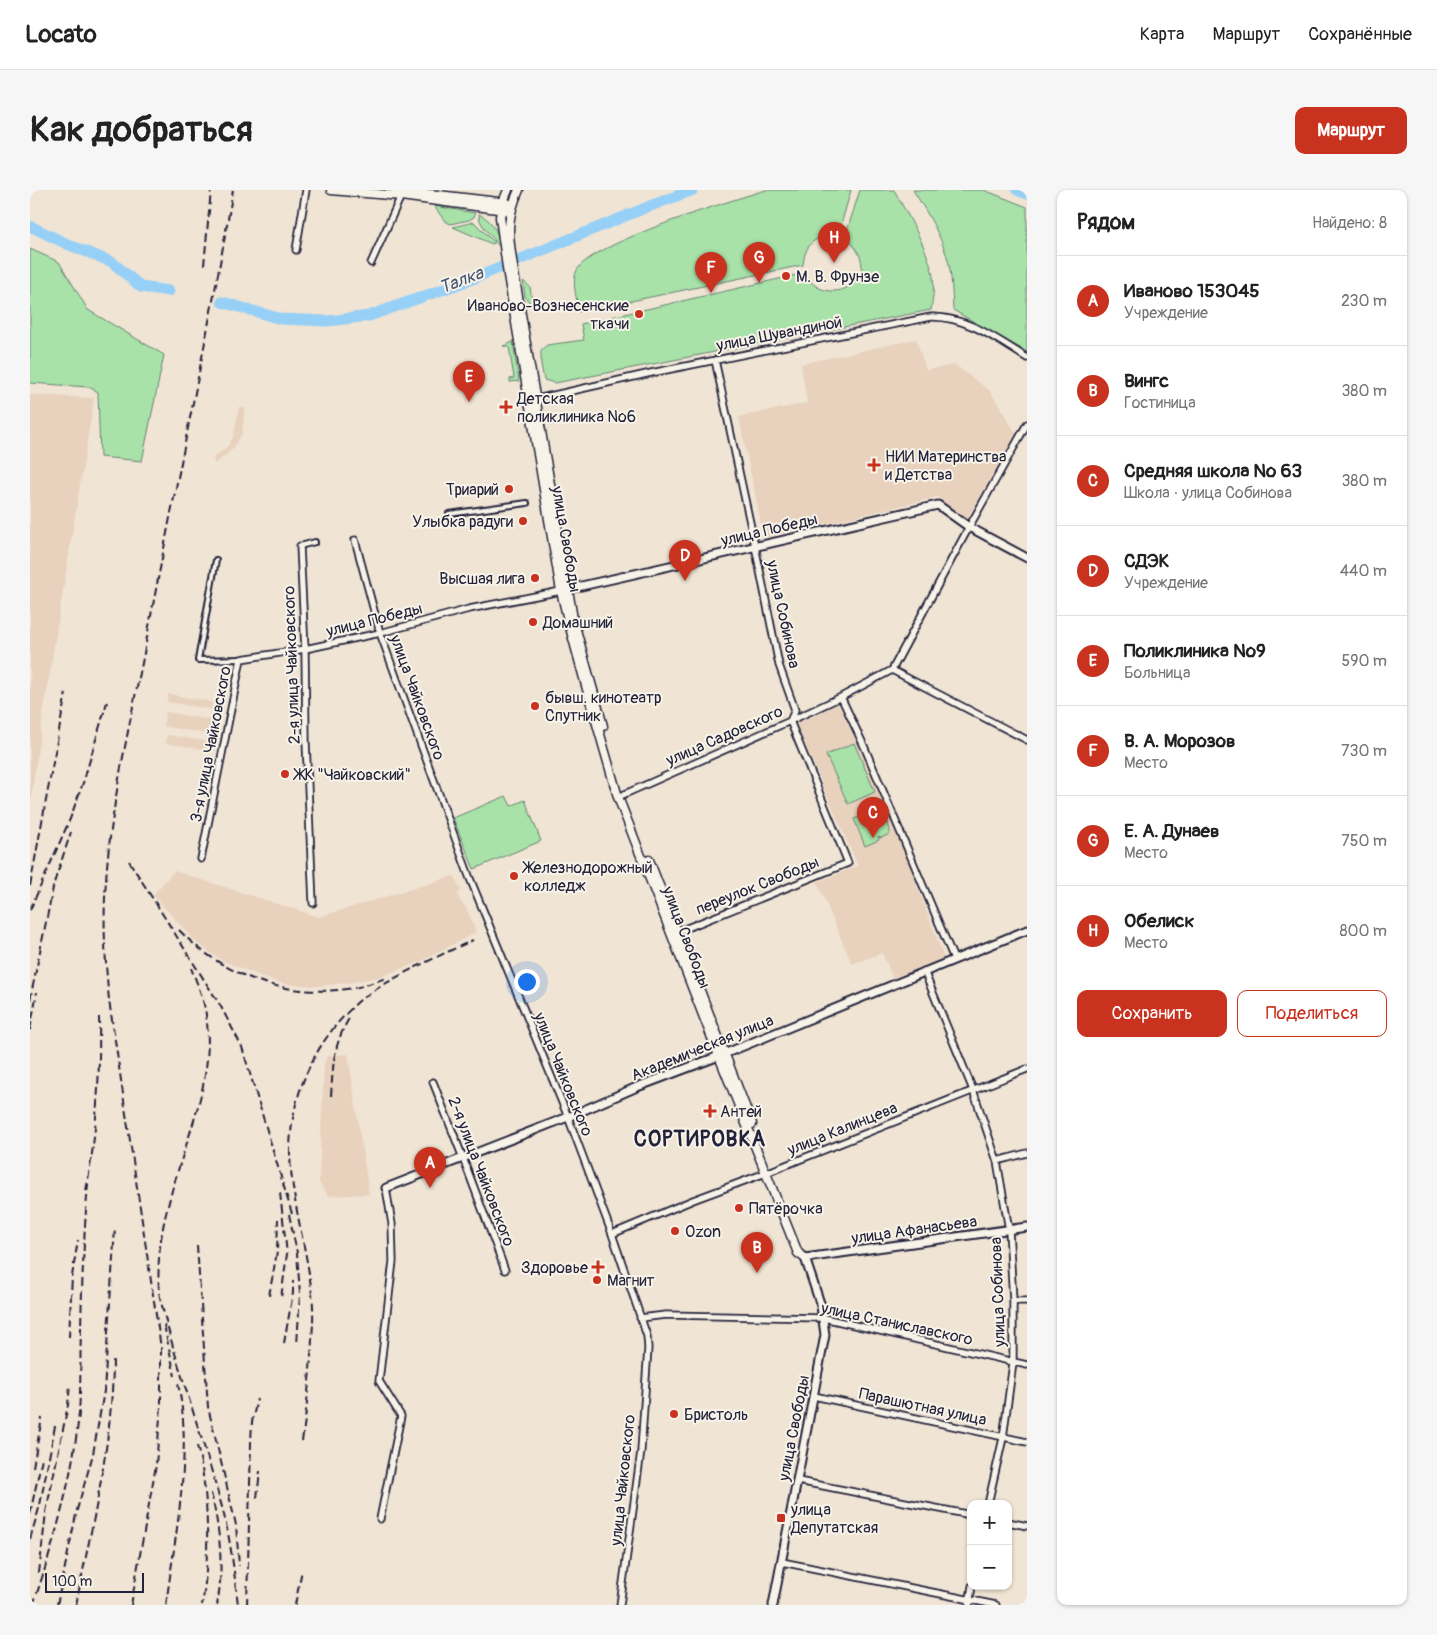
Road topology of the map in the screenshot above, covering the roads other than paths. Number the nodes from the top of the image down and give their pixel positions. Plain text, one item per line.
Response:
1 (306, 190) edge
2 (331, 190) edge
3 (508, 190) edge
4 (519, 190) edge
5 (400, 192) edge
6 (502, 206) junction
7 (512, 207) junction
8 (508, 249) junction
9 (296, 250) dead end
10 (371, 263) dead end
11 (1027, 358) edge
12 (715, 360) junction
13 (533, 400) junction
14 (1027, 424) edge
15 (527, 503) dead end
16 (449, 514) dead end
17 (969, 526) junction
18 (355, 540) dead end
19 (315, 542) dead end
20 (300, 546) joint
21 (755, 546) junction
22 (1027, 558) edge
23 (216, 560) dead end
24 (564, 590) junction
25 (380, 633) junction
26 (305, 649) junction
27 (241, 659) junction
28 (892, 670) junction
29 (841, 697) junction
30 (790, 721) junction
31 (1027, 740) edge
32 (621, 796) junction
33 (201, 859) dead end
34 (848, 863) joint
35 (313, 903) dead end
36 (1027, 930) edge
37 (677, 932) junction
38 (954, 959) junction
39 (924, 971) junction
40 (722, 1055) junction
41 (1027, 1069) edge
42 (433, 1082) dead end
43 (973, 1090) junction
44 (568, 1117) junction
45 (1027, 1153) edge
46 (463, 1158) junction
47 (997, 1161) junction
48 (768, 1172) junction
49 (386, 1188) joint
50 (1027, 1228) edge
51 (1009, 1230) junction
52 (612, 1234) junction
53 (805, 1258) junction
54 (505, 1270) dead end
55 (1013, 1300) junction
56 (1027, 1300) edge
57 (640, 1318) junction
58 (824, 1318) junction
59 (1013, 1363) junction
60 (1027, 1365) edge
61 (814, 1396) junction
62 (1003, 1438) junction
63 (1027, 1442) edge
64 (798, 1481) junction
65 (989, 1500) edge
66 (967, 1514) edge
67 (380, 1519) dead end
68 (1012, 1523) edge
69 (1027, 1526) edge
70 (782, 1562) junction
71 (969, 1602) edge
72 (620, 1605) edge
73 (773, 1605) edge
74 (996, 1605) edge

1 - 9 street
2 - 5 main road
3 - 6 main road
4 - 7 main road, улица Свободы
5 - 6 main road
5 - 10 street
6 - 7 main road
6 - 8 main road, улица Свободы
7 - 8 main road, улица Свободы
8 - 13 main road, улица Свободы
11 - 12 street, улица Шувандиной
12 - 13 street, улица Шувандиной
12 - 21 street, улица Собинова
13 - 24 main road, улица Свободы
14 - 17 street
15 - 16 street
17 - 21 street, улица Победы
17 - 22 street, улица Победы
17 - 28 street
18 - 25 street, улица Чайковского
19 - 20 street
20 - 26 street, 2-я улица Чайковского
21 - 24 street, улица Победы
21 - 30 street, улица Собинова
23 - 27 street, 3-я улица Чайковского
24 - 25 street, улица Победы
24 - 32 main road, улица Свободы
25 - 26 street, улица Победы
25 - 44 street, улица Чайковского
26 - 27 street, улица Победы
26 - 35 street, 2-я улица Чайковского
27 - 33 street, 3-я улица Чайковского
28 - 29 street, улица Садовского
28 - 31 street
29 - 30 street, улица Садовского
29 - 38 street
30 - 32 street, улица Садовского
30 - 34 street, улица Собинова
32 - 37 main road, улица Свободы
32 - 40 main road, улица Свободы
34 - 37 street, переулок Свободы
36 - 38 street, Академическая улица
37 - 40 main road, улица Свободы
38 - 39 street, Академическая улица
39 - 40 street, Академическая улица
39 - 43 street, улица Собинова
40 - 44 street, Академическая улица
40 - 48 main road, улица Свободы
41 - 43 street, улица Калинцева
42 - 46 street, 2-я улица Чайковского
43 - 47 street, улица Собинова
43 - 48 street, улица Калинцева
44 - 46 street, Академическая улица
44 - 52 street, улица Чайковского
45 - 47 street
46 - 49 street, Академическая улица
46 - 54 street, 2-я улица Чайковского
47 - 51 street, улица Собинова
48 - 52 street, улица Калинцева
48 - 53 main road, улица Свободы
49 - 67 street
50 - 51 street, улица Афанасьева
51 - 53 street, улица Афанасьева
51 - 55 street, улица Собинова
52 - 57 street, улица Чайковского
53 - 58 street, улица Свободы
55 - 56 street
55 - 59 street, улица Собинова
57 - 58 street, улица Станиславского
57 - 72 street, улица Чайковского
58 - 59 street, улица Станиславского
58 - 61 street, улица Свободы
59 - 60 street, улица Станиславского
59 - 62 street, улица Собинова
61 - 62 street, Парашютная улица
61 - 64 street, улица Свободы
62 - 63 street, Парашютная улица
62 - 65 street, улица Собинова
64 - 66 street
64 - 70 street, улица Свободы
68 - 69 street
70 - 71 street
70 - 73 street, улица Свободы
71 - 74 street

